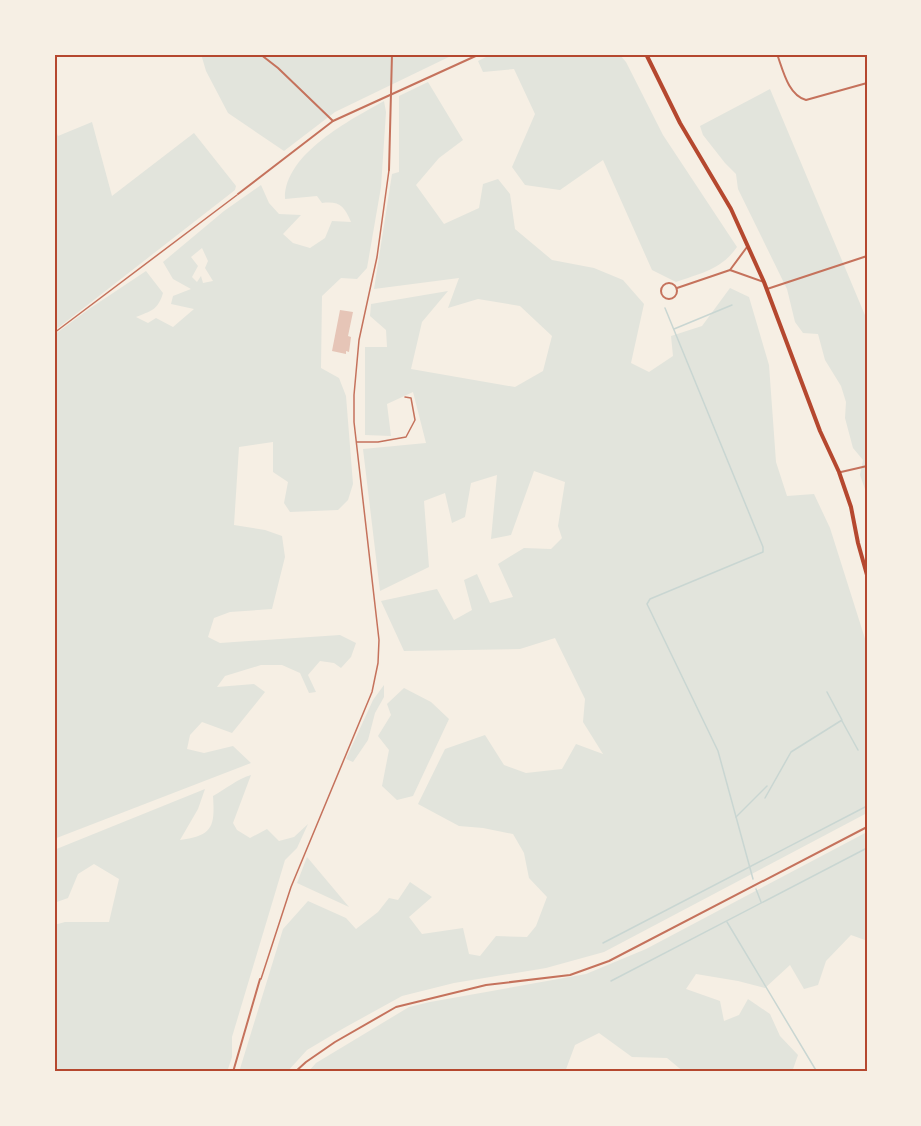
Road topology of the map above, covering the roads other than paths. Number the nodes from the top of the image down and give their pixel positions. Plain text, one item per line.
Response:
1 (260, 54) edge
2 (392, 54) edge
3 (480, 54) edge
4 (646, 54) edge
5 (777, 54) edge
6 (867, 83) edge
7 (392, 93) junction
8 (333, 121) junction
9 (389, 170) joint
10 (238, 194) joint
11 (748, 246) junction
12 (867, 256) edge
13 (730, 270) junction
14 (764, 282) junction
15 (677, 288) junction
16 (767, 289) junction
17 (54, 333) edge
18 (405, 397) dead end
19 (357, 442) junction
20 (867, 466) edge
21 (839, 472) junction
22 (867, 574) edge
23 (867, 827) edge
24 (260, 980) joint
25 (233, 1072) edge
26 (295, 1072) edge

1 - 8 street
2 - 7 street
3 - 7 street
4 - 11 main road
5 - 6 street
7 - 8 street
7 - 9 street
8 - 10 street
9 - 19 lane
10 - 17 lane
11 - 13 street
11 - 14 main road
12 - 16 street
13 - 14 street
13 - 15 street
14 - 16 main road
15 - 15 street
16 - 21 main road
18 - 19 lane
19 - 24 lane
20 - 21 street
21 - 22 main road
23 - 26 street
24 - 25 street

